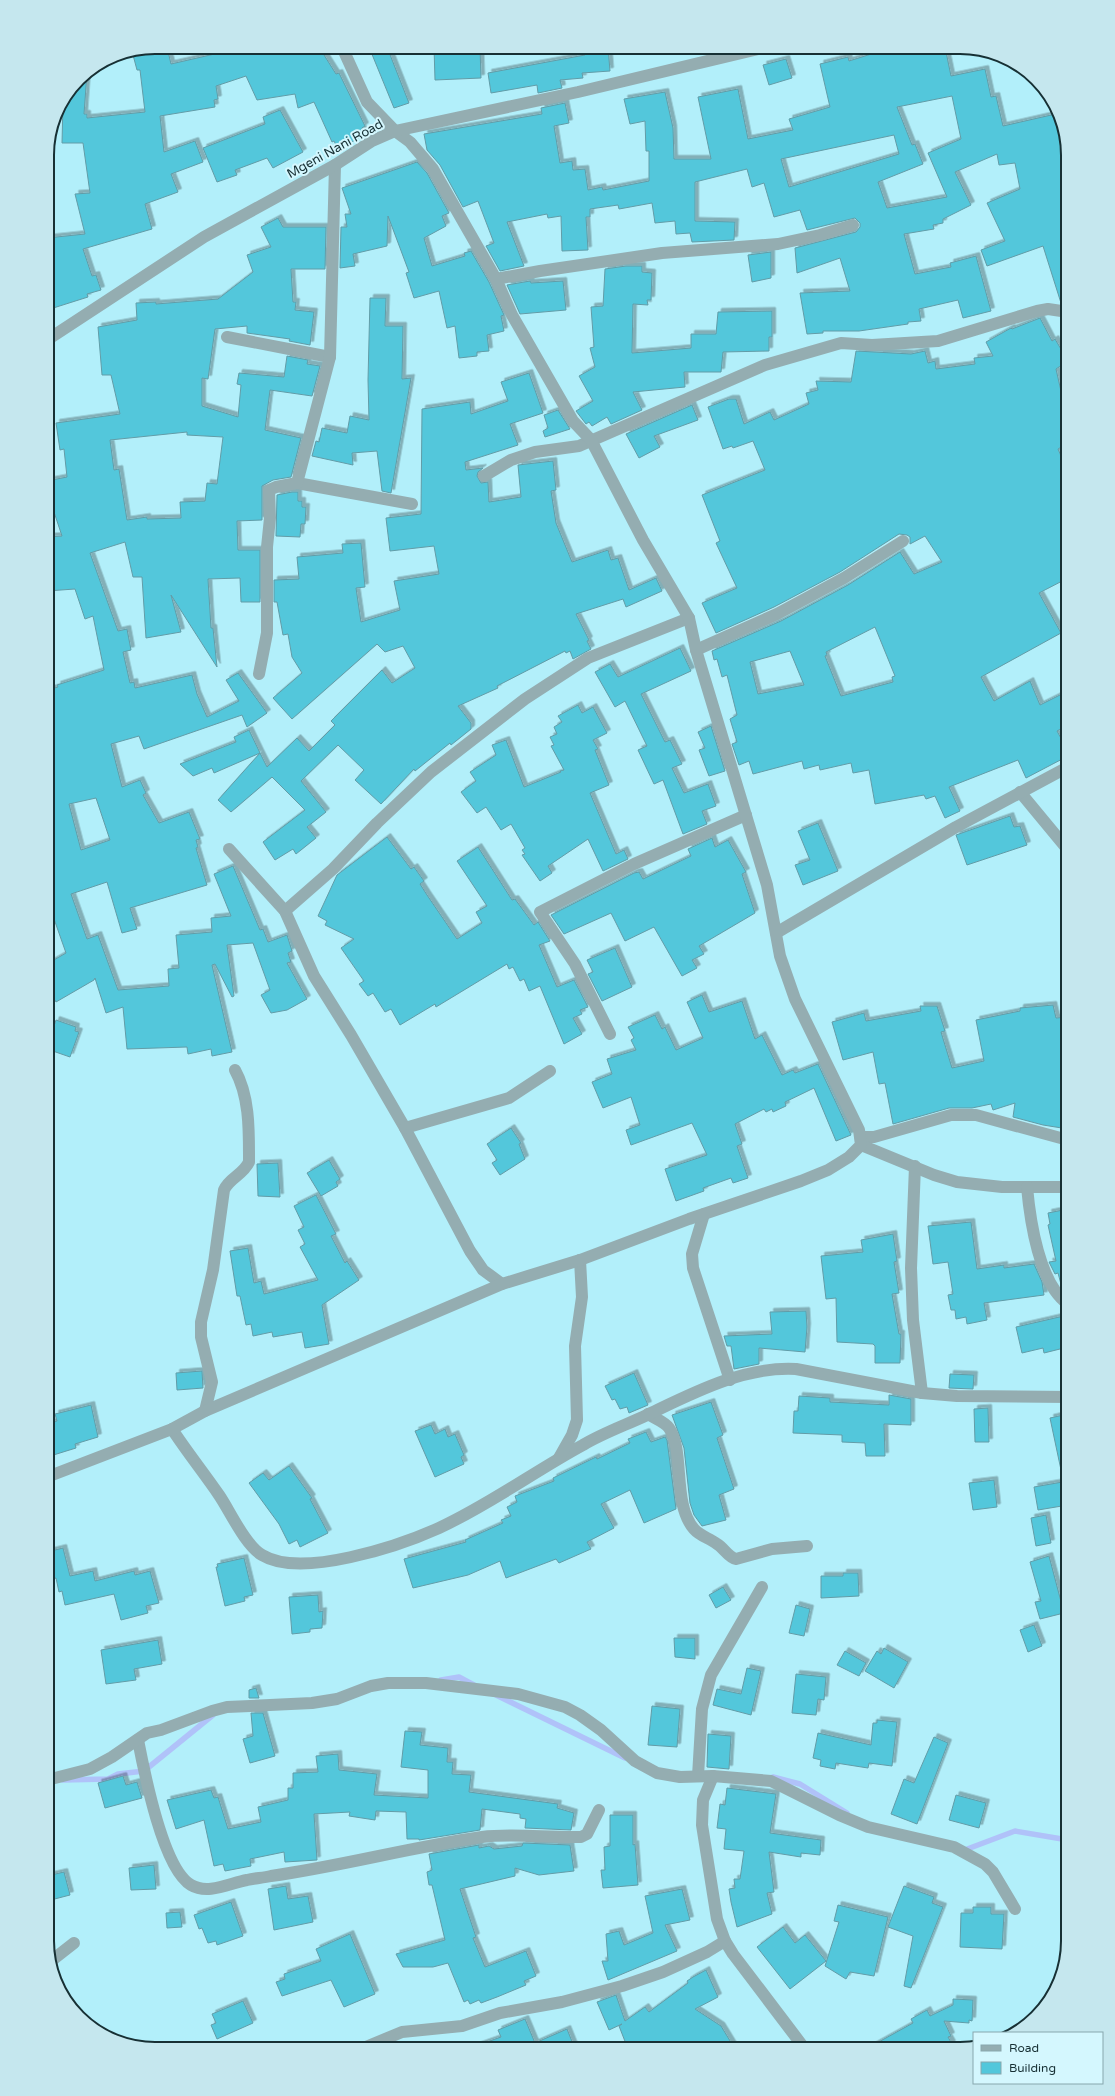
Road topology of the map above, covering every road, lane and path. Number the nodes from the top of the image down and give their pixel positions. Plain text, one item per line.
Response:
1 (345, 54) edge
2 (737, 54) edge
3 (395, 131) junction
4 (334, 165) junction
5 (853, 225) dead end
6 (496, 279) junction
7 (1061, 311) edge
8 (54, 335) edge
9 (227, 337) dead end
10 (330, 357) junction
11 (591, 440) junction
12 (484, 476) dead end
13 (297, 483) junction
14 (412, 504) dead end
15 (903, 541) dead end
16 (689, 618) junction
17 (696, 650) junction
18 (259, 674) dead end
19 (1061, 771) edge
20 (1020, 792) junction
21 (746, 815) junction
22 (1061, 842) edge
23 (229, 849) dead end
24 (285, 911) junction
25 (776, 933) junction
26 (610, 1034) dead end
27 (235, 1070) dead end
28 (550, 1071) dead end
29 (405, 1128) junction
30 (1061, 1138) edge
31 (861, 1141) junction
32 (915, 1166) junction
33 (1027, 1187) junction
34 (1061, 1187) edge
35 (704, 1214) junction
36 (580, 1260) junction
37 (502, 1284) junction
38 (1061, 1298) edge
39 (730, 1380) junction
40 (922, 1393) junction
41 (1061, 1397) edge
42 (205, 1411) junction
43 (648, 1414) junction
44 (172, 1429) junction
45 (559, 1459) junction
46 (54, 1474) edge
47 (807, 1546) dead end
48 (762, 1587) dead end
49 (138, 1740) junction
50 (698, 1776) junction
51 (713, 1776) junction
52 (54, 1778) edge
53 (598, 1810) dead end
54 (1015, 1909) dead end
55 (725, 1941) junction
56 (74, 1943) dead end
57 (55, 1957) edge
58 (378, 2042) edge
59 (800, 2042) edge

1 - 3 street
2 - 3 street, Mgeni Nani Road
3 - 4 street, Mgeni Nani Road
3 - 6 street
4 - 8 street, Mgeni Nani Road
4 - 10 street
5 - 6 street
6 - 11 street
7 - 11 street
9 - 10 street
10 - 13 street
11 - 12 street
11 - 16 street
13 - 14 street
13 - 18 street
15 - 17 street
16 - 17 street
16 - 24 street
17 - 21 street
19 - 20 street
20 - 22 street
20 - 25 street
21 - 25 street
21 - 26 street
23 - 24 street
24 - 29 street
25 - 31 street
27 - 42 street
28 - 29 street
29 - 37 street
30 - 31 street
31 - 32 street
31 - 35 street
32 - 33 street
32 - 40 street
33 - 34 street
33 - 38 street
35 - 36 street
35 - 39 street
36 - 37 street
36 - 45 street
37 - 42 street
39 - 40 street
39 - 43 street
40 - 41 street
42 - 44 street
43 - 45 street
43 - 47 street
44 - 45 street
44 - 46 street
48 - 50 street
49 - 50 street
49 - 52 street
49 - 53 street
50 - 51 street
51 - 54 street
51 - 55 street
55 - 58 street
55 - 59 street
56 - 57 street

